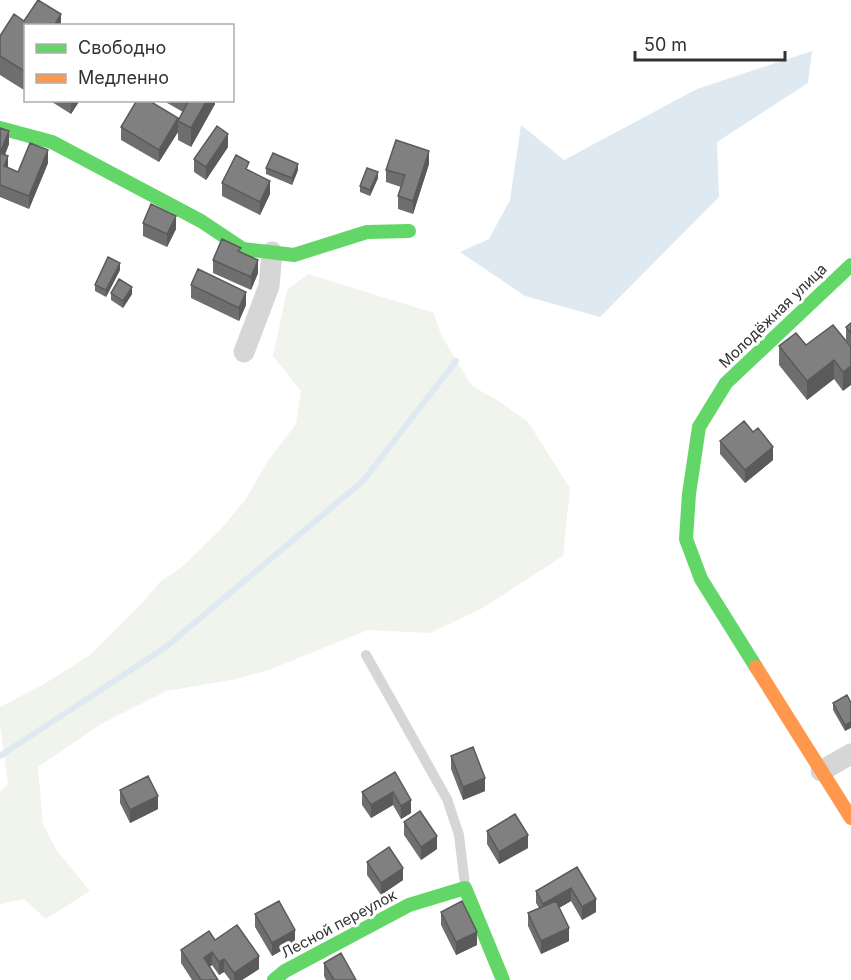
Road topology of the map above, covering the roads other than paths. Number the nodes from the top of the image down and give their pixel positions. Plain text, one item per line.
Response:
1 (0, 128) edge
2 (409, 231) dead end
3 (272, 252) junction
4 (851, 265) edge
5 (244, 352) dead end
6 (366, 655) dead end
7 (851, 754) edge
8 (821, 771) junction
9 (851, 818) edge
10 (465, 888) junction
11 (274, 980) edge
12 (503, 980) edge

1 - 3 street
2 - 3 street
3 - 5 street
4 - 8 street, Молодёжная улица
6 - 10 lane
7 - 8 street
8 - 9 street, Молодёжная улица
10 - 11 street, Лесной переулок
10 - 12 street

